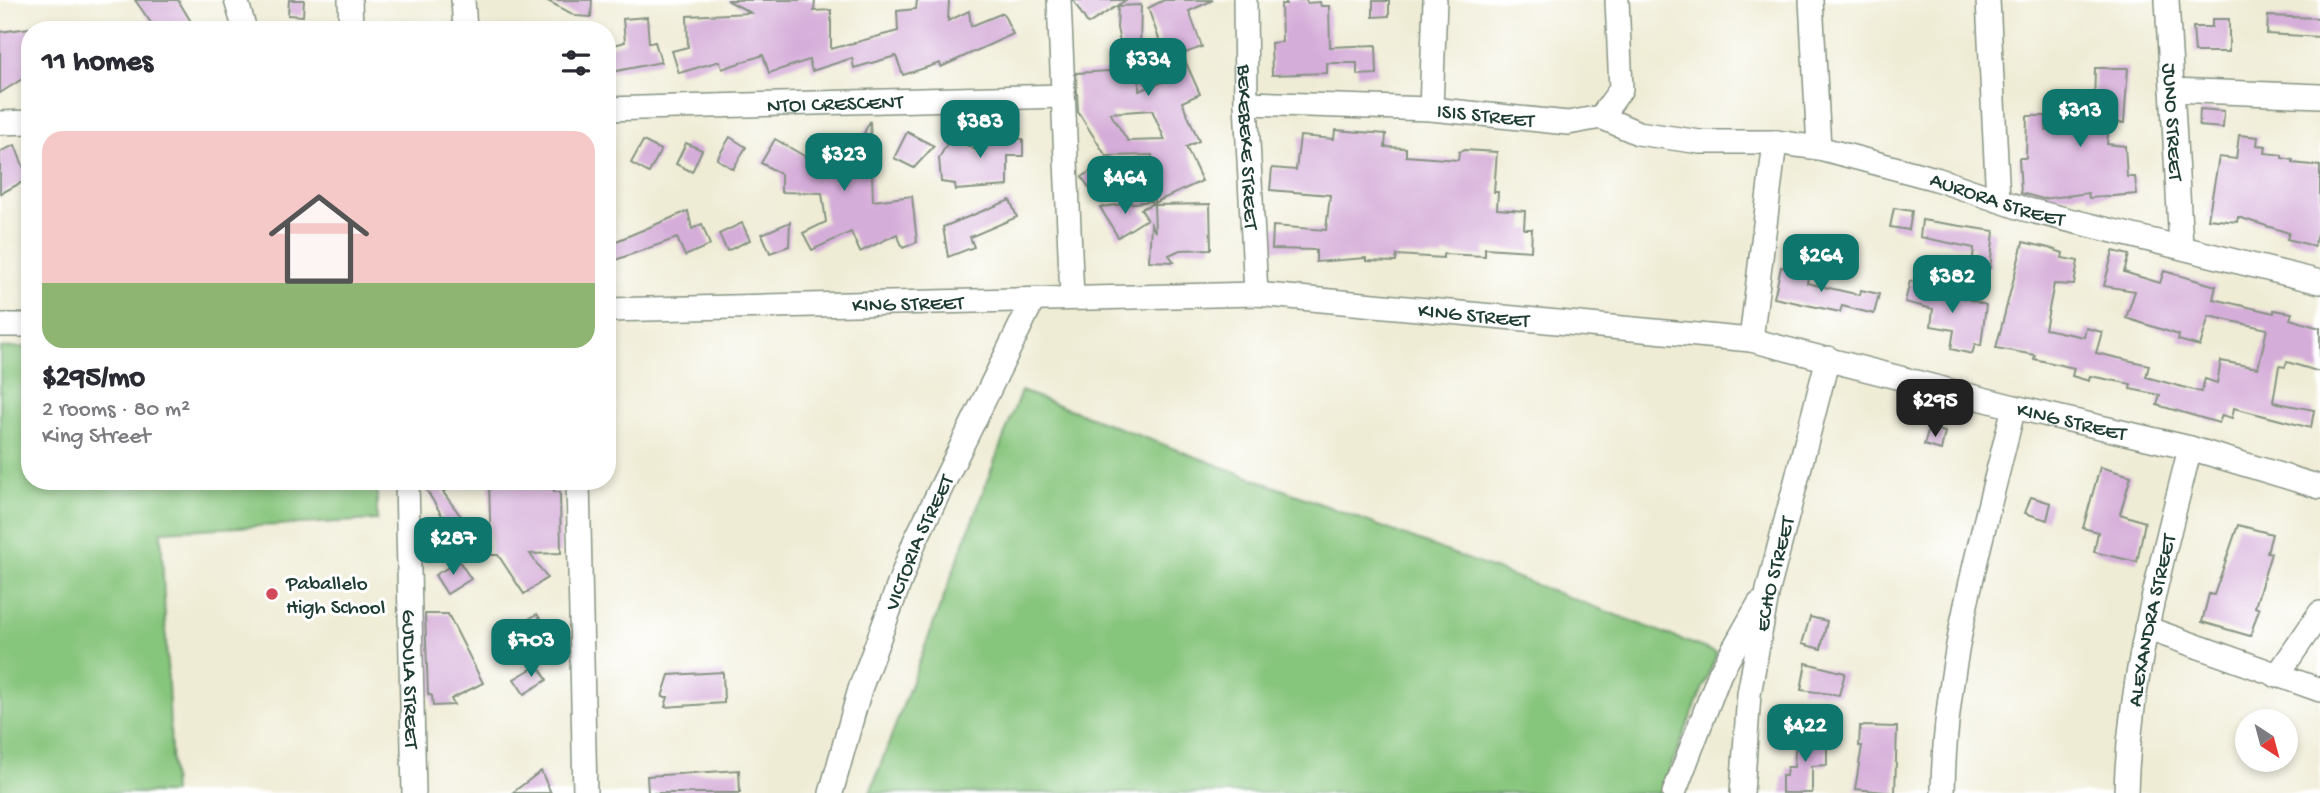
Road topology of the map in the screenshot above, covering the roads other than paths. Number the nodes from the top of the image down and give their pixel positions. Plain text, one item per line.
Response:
1 (236, 0) edge
2 (350, 0) edge
3 (463, 0) edge
4 (1059, 0) edge
5 (1245, 0) edge
6 (1435, 0) edge
7 (1617, 0) edge
8 (1811, 0) edge
9 (1988, 0) edge
10 (2167, 0) edge
11 (242, 21) edge
12 (351, 21) edge
13 (464, 21) edge
14 (2172, 90) junction
15 (1062, 96) junction
16 (2320, 96) edge
17 (1246, 103) junction
18 (616, 109) edge
19 (1431, 109) junction
20 (1601, 117) junction
21 (21, 122) edge
22 (0, 123) edge
23 (1775, 142) junction
24 (1819, 148) junction
25 (1998, 200) junction
26 (2181, 246) junction
27 (2320, 282) edge
28 (1256, 294) junction
29 (1072, 298) junction
30 (1033, 300) junction
31 (616, 310) edge
32 (0, 325) edge
33 (21, 325) edge
34 (1751, 340) junction
35 (1828, 358) junction
36 (2014, 407) junction
37 (2190, 448) junction
38 (2320, 487) edge
39 (407, 490) edge
40 (578, 490) edge
41 (1768, 590) junction
42 (2320, 613) edge
43 (2146, 628) junction
44 (2277, 676) junction
45 (2320, 690) edge
46 (414, 793) edge
47 (585, 793) edge
48 (831, 793) edge
49 (1674, 793) edge
50 (1742, 793) edge
51 (1943, 793) edge
52 (2126, 793) edge

1 - 11 street
2 - 12 street
3 - 13 street
4 - 15 street
5 - 17 street, BEKEBEKE STREET
6 - 19 street
7 - 20 street
8 - 24 street
9 - 25 street
10 - 14 street, JUNO STREET
14 - 16 street
14 - 26 street, JUNO STREET
15 - 18 street, NTOI CRESCENT
15 - 29 street
17 - 19 street, ISIS STREET
17 - 28 street, BEKEBEKE STREET
19 - 20 street, ISIS STREET
20 - 23 street, AURORA STREET
21 - 22 street
23 - 24 street, AURORA STREET
23 - 34 street
24 - 25 street, AURORA STREET
25 - 26 street, AURORA STREET
26 - 27 street, AURORA STREET
28 - 29 street, KING STREET
28 - 34 street, KING STREET
29 - 30 street, KING STREET
30 - 31 street, KING STREET
30 - 48 street, VICTORIA STREET
32 - 33 street
34 - 35 street, KING STREET
35 - 36 street, KING STREET
35 - 41 street, ECHO STREET
36 - 37 street, KING STREET
36 - 51 street
37 - 38 street, KING STREET
37 - 43 street, ALEXANDRA STREET
39 - 46 street, GUDULA STREET
40 - 47 street
41 - 49 street
41 - 50 street, ECHO STREET
42 - 44 street
43 - 44 street
43 - 52 street, ALEXANDRA STREET
44 - 45 street

